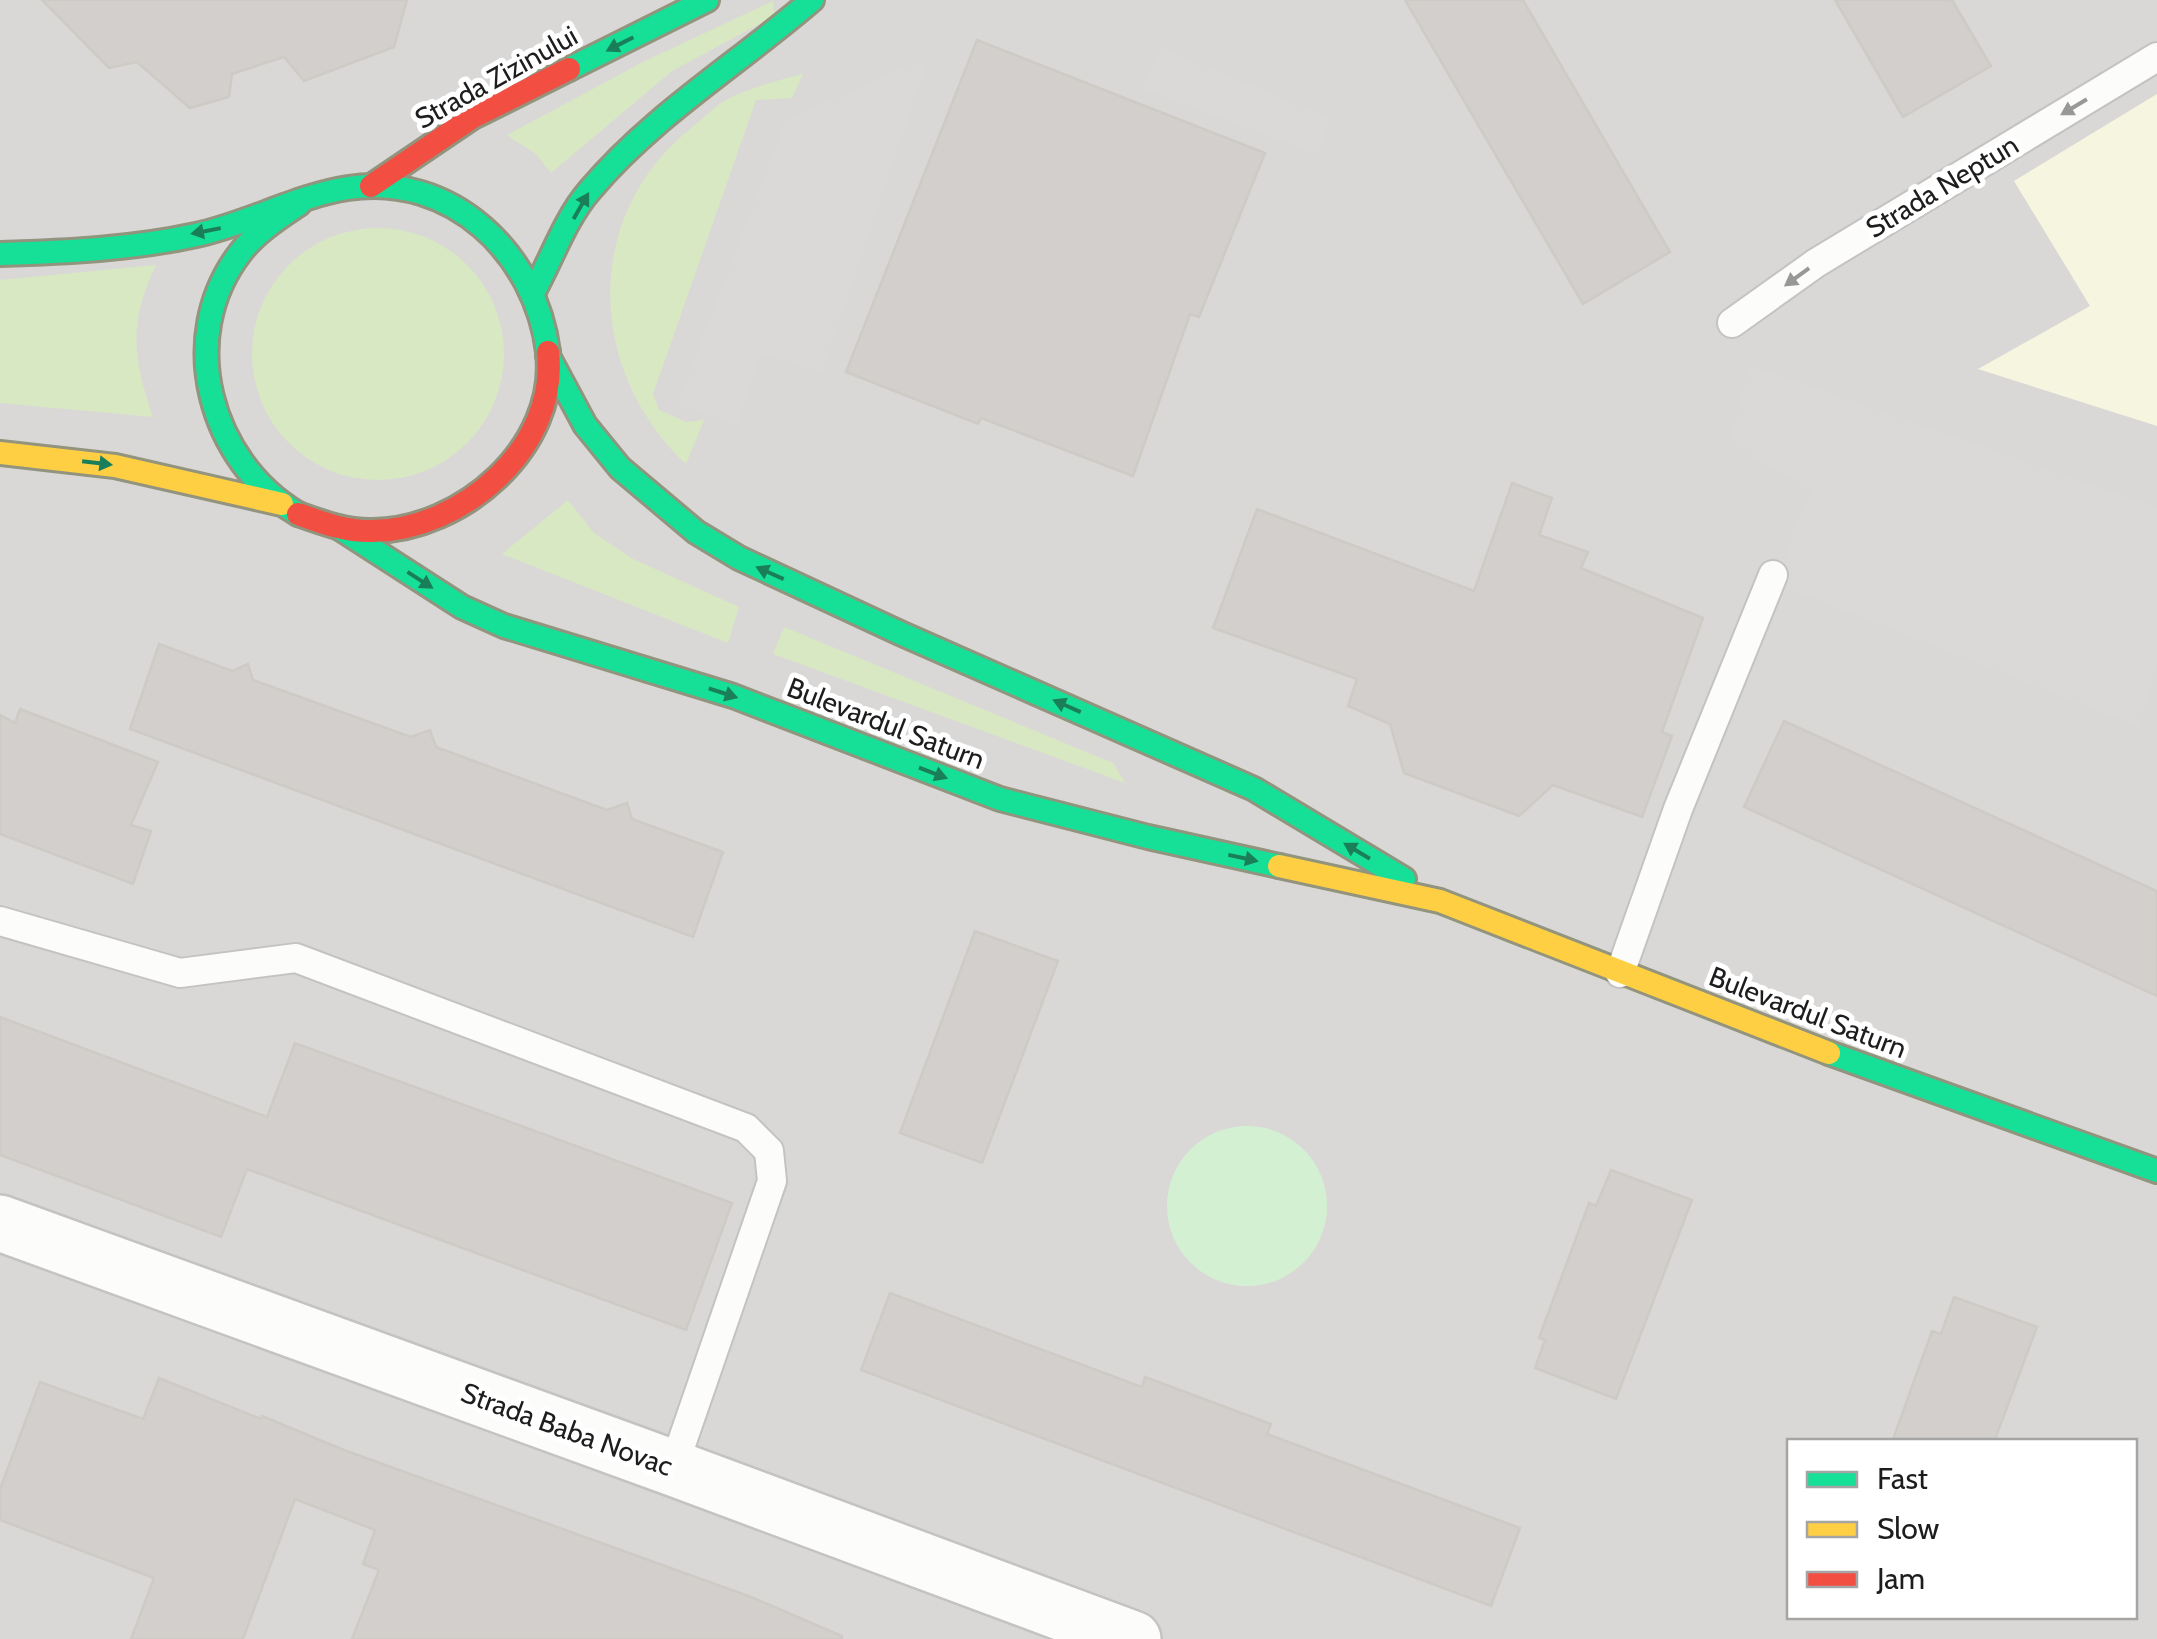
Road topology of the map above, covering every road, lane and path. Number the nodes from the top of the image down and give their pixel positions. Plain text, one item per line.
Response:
1 (708, 0) edge
2 (812, 0) edge
3 (2157, 56) edge
4 (371, 186) junction
5 (299, 204) junction
6 (0, 254) edge
7 (534, 291) junction
8 (1732, 323) dead end
9 (548, 356) junction
10 (0, 453) edge
11 (283, 504) junction
12 (338, 527) junction
13 (1773, 575) dead end
14 (1440, 902) junction
15 (0, 921) edge
16 (1620, 972) junction
17 (2157, 1171) edge
18 (0, 1223) edge
19 (674, 1468) junction
20 (1132, 1639) edge

1 -> 4 main road, Strada Zizinului
7 -> 2 main road
3 -> 8 lane, Strada Neptun
4 - 5 main road
4 - 7 main road
5 -> 6 main road
5 - 11 main road
7 - 9 main road
9 - 12 main road
14 -> 9 main road, Bulevardul Saturn
10 -> 11 main road
11 - 12 main road
12 -> 14 main road, Bulevardul Saturn
13 - 16 lane
14 - 16 main road, Bulevardul Saturn
15 - 19 lane
16 - 17 main road, Bulevardul Saturn
18 - 19 street, Strada Baba Novac
19 - 20 street, Strada Baba Novac

